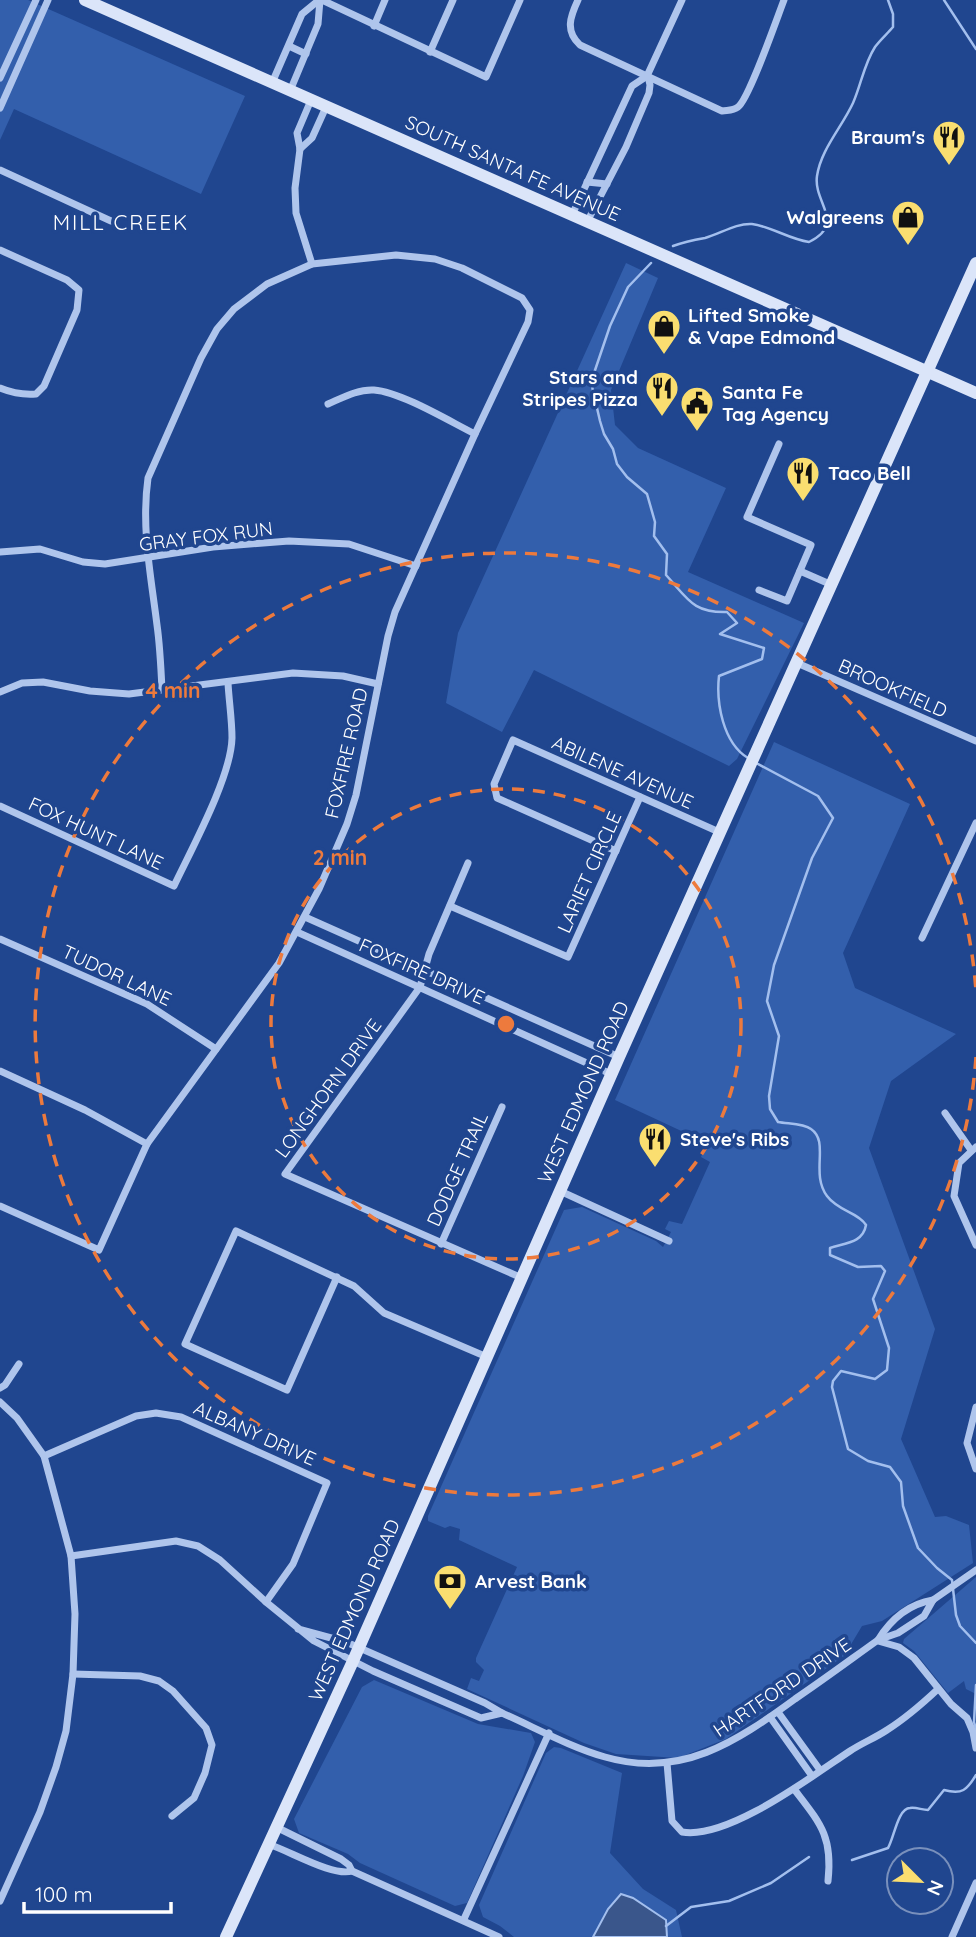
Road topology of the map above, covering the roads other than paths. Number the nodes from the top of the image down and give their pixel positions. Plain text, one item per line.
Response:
1 (36, 0) edge
2 (48, 0) edge
3 (85, 0) edge
4 (320, 0) edge
5 (385, 0) edge
6 (453, 0) edge
7 (520, 0) edge
8 (578, 0) edge
9 (682, 0) edge
10 (784, 0) edge
11 (374, 26) junction
12 (289, 46) junction
13 (430, 52) junction
14 (306, 54) junction
15 (647, 76) junction
16 (0, 78) edge
17 (272, 83) junction
18 (290, 91) junction
19 (311, 100) junction
20 (326, 107) junction
21 (0, 108) edge
22 (615, 125) junction
23 (633, 130) junction
24 (300, 149) junction
25 (0, 170) edge
26 (587, 182) junction
27 (607, 184) junction
28 (572, 215) junction
29 (111, 220) dead end
30 (587, 222) junction
31 (0, 250) edge
32 (976, 263) edge
33 (312, 264) junction
34 (926, 371) junction
35 (0, 388) edge
36 (976, 393) edge
37 (328, 404) dead end
38 (475, 434) junction
39 (779, 444) dead end
40 (0, 552) edge
41 (147, 559) junction
42 (416, 566) junction
43 (800, 571) junction
44 (832, 585) junction
45 (759, 590) dead end
46 (797, 663) junction
47 (228, 683) junction
48 (378, 684) junction
49 (162, 690) junction
50 (0, 692) edge
51 (976, 741) edge
52 (640, 797) junction
53 (0, 806) edge
54 (976, 823) edge
55 (719, 832) junction
56 (616, 851) junction
57 (468, 863) dead end
58 (450, 906) junction
59 (305, 917) junction
60 (297, 932) junction
61 (922, 938) dead end
62 (0, 939) edge
63 (424, 971) junction
64 (419, 988) junction
65 (216, 1049) junction
66 (619, 1057) junction
67 (0, 1072) edge
68 (611, 1074) junction
69 (502, 1107) dead end
70 (945, 1113) dead end
71 (147, 1144) junction
72 (974, 1149) edge
73 (559, 1191) junction
74 (0, 1206) edge
75 (669, 1241) dead end
76 (441, 1244) junction
77 (976, 1245) edge
78 (337, 1277) junction
79 (522, 1278) junction
80 (487, 1357) junction
81 (19, 1364) dead end
82 (0, 1388) edge
83 (0, 1402) edge
84 (976, 1406) edge
85 (44, 1456) junction
86 (976, 1469) edge
87 (71, 1556) junction
88 (976, 1570) edge
89 (933, 1600) junction
90 (266, 1602) junction
91 (298, 1629) junction
92 (878, 1640) junction
93 (359, 1647) junction
94 (353, 1661) junction
95 (73, 1674) junction
96 (938, 1689) junction
97 (778, 1712) junction
98 (502, 1713) junction
99 (771, 1717) junction
100 (549, 1733) junction
101 (976, 1748) edge
102 (667, 1763) junction
103 (820, 1770) junction
104 (812, 1776) junction
105 (794, 1789) junction
106 (172, 1816) dead end
107 (276, 1827) junction
108 (268, 1844) junction
109 (352, 1871) junction
110 (828, 1881) dead end
111 (976, 1883) edge
112 (0, 1901) edge
113 (464, 1919) junction
114 (226, 1937) edge
115 (499, 1937) edge
116 (952, 1937) edge

1 - 16 street
2 - 21 street
3 - 17 main road, SOUTH SANTA FE AVENUE
4 - 11 street
4 - 12 street
4 - 14 street
5 - 11 street
6 - 13 street
7 - 13 street
8 - 15 street
9 - 15 street
10 - 15 street
11 - 13 street
12 - 14 street
12 - 17 street
14 - 18 street
15 - 22 street
15 - 23 street
17 - 18 main road, SOUTH SANTA FE AVENUE
18 - 19 main road, SOUTH SANTA FE AVENUE
19 - 20 main road, SOUTH SANTA FE AVENUE
19 - 24 street
20 - 24 street
20 - 28 main road, SOUTH SANTA FE AVENUE
22 - 23 street
22 - 26 street
23 - 27 street
24 - 33 street
25 - 29 street
26 - 27 street
26 - 28 street
27 - 30 street
28 - 30 main road, SOUTH SANTA FE AVENUE
30 - 34 main road, SOUTH SANTA FE AVENUE
31 - 35 street
32 - 34 main road, WEST EDMOND ROAD
33 - 38 street, FOXFIRE ROAD
33 - 41 street
34 - 36 main road, SOUTH SANTA FE AVENUE
34 - 44 main road, WEST EDMOND ROAD
37 - 38 street
38 - 42 street, FOXFIRE ROAD
39 - 43 street
40 - 41 street, GRAY FOX RUN
41 - 42 street, GRAY FOX RUN
41 - 49 street
42 - 48 street, FOXFIRE ROAD
43 - 44 street
43 - 45 street
44 - 46 main road, WEST EDMOND ROAD
46 - 51 street, BROOKFIELD
46 - 55 main road, WEST EDMOND ROAD
47 - 48 street
47 - 49 street
47 - 53 street, FOX HUNT LANE
48 - 59 street, FOXFIRE ROAD
49 - 50 street
52 - 55 street, ABILENE AVENUE
52 - 56 street, LARIET CIRCLE
52 - 56 street, ABILENE AVENUE
54 - 61 street
55 - 66 main road, WEST EDMOND ROAD
56 - 58 street, LARIET CIRCLE
57 - 58 street, LONGHORN DRIVE
58 - 63 street, LONGHORN DRIVE
59 - 60 street, FOXFIRE ROAD
59 - 63 street, FOXFIRE DRIVE
60 - 64 street, FOXFIRE DRIVE
60 - 65 street, FOXFIRE ROAD
62 - 65 street, TUDOR LANE
63 - 64 street, LONGHORN DRIVE
63 - 66 street, FOXFIRE DRIVE
64 - 68 street, FOXFIRE DRIVE
64 - 76 street, LONGHORN DRIVE
65 - 71 street, FOXFIRE ROAD
66 - 68 main road, WEST EDMOND ROAD
67 - 71 street
68 - 73 main road, WEST EDMOND ROAD
69 - 76 street, DODGE TRAIL
70 - 72 street
71 - 74 street, FOXFIRE ROAD
72 - 77 street
73 - 75 street
73 - 79 main road, WEST EDMOND ROAD
76 - 79 street, LONGHORN DRIVE
78 - 78 street
78 - 80 street
79 - 80 main road, WEST EDMOND ROAD
80 - 93 main road, WEST EDMOND ROAD
81 - 82 street
83 - 85 street
84 - 86 street
85 - 87 street
85 - 90 street, ALBANY DRIVE
87 - 90 street, HARTFORD DRIVE
87 - 95 street
88 - 89 street, HARTFORD DRIVE
89 - 92 street, HARTFORD DRIVE
89 - 92 street, HARTFORD DRIVE
90 - 91 street, HARTFORD DRIVE
91 - 93 street, HARTFORD DRIVE
91 - 94 street, HARTFORD DRIVE
92 - 96 street
92 - 97 street, HARTFORD DRIVE
93 - 94 main road, WEST EDMOND ROAD
93 - 98 street, HARTFORD DRIVE
94 - 98 street, HARTFORD DRIVE
94 - 107 main road, WEST EDMOND ROAD
95 - 106 street
95 - 112 street
96 - 101 street
96 - 103 street
97 - 99 street, HARTFORD DRIVE
97 - 103 street
98 - 100 street, HARTFORD DRIVE
99 - 102 street, HARTFORD DRIVE
99 - 104 street
100 - 102 street, HARTFORD DRIVE
100 - 113 street
102 - 105 street
103 - 104 street
104 - 105 street
105 - 110 street
107 - 108 main road, WEST EDMOND ROAD
107 - 109 street
108 - 109 street
108 - 114 main road, WEST EDMOND ROAD
109 - 113 street
111 - 116 street
113 - 115 street

